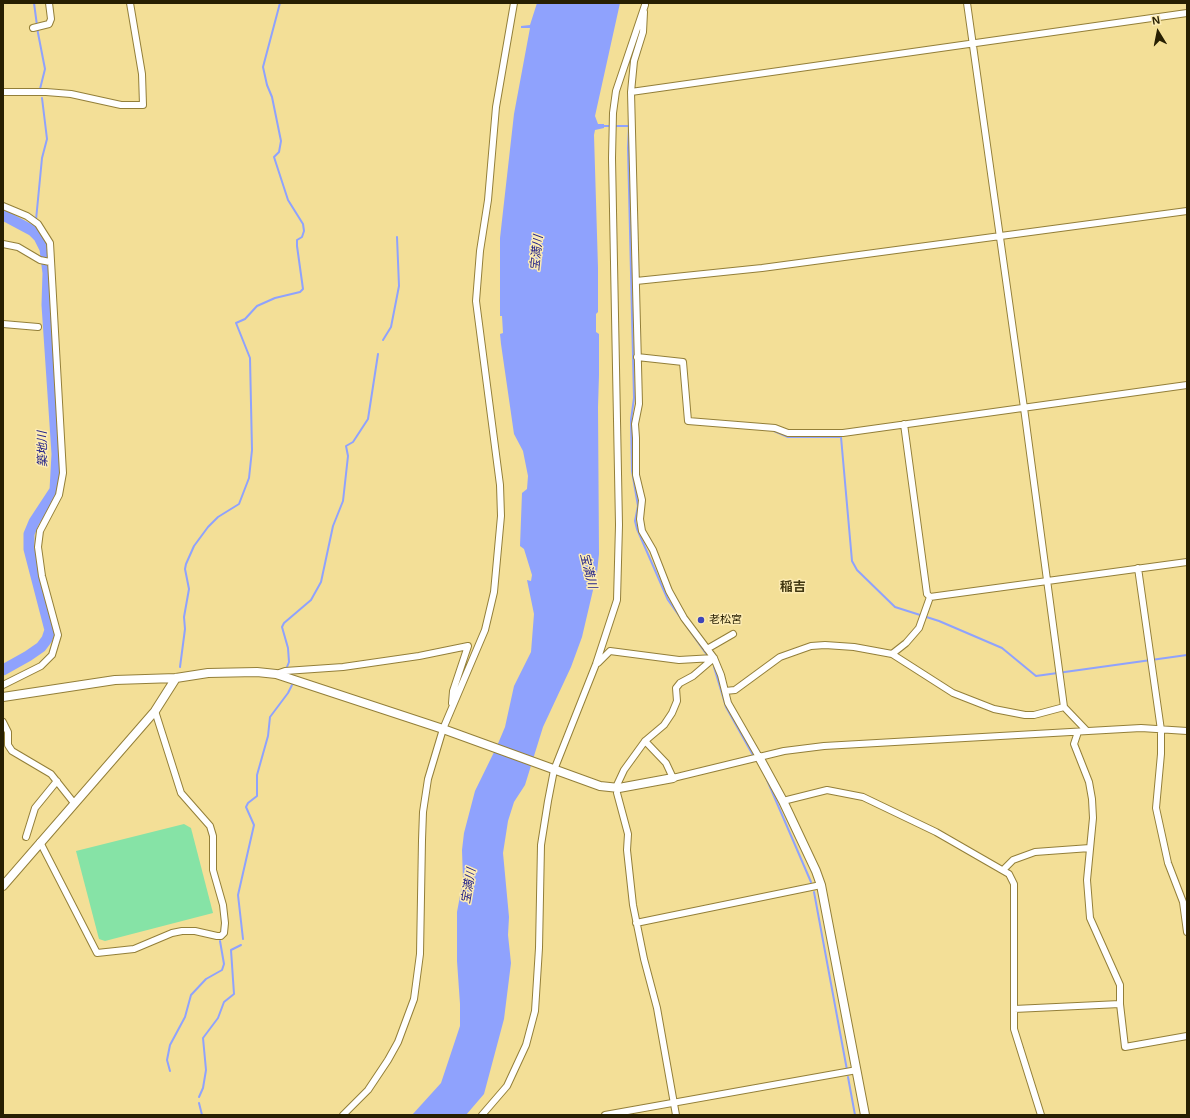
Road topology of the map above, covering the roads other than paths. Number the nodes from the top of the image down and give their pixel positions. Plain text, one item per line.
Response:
1 (49, 3) edge
2 (130, 3) edge
3 (514, 3) edge
4 (967, 3) edge
5 (645, 4) edge
6 (1187, 13) edge
7 (33, 28) dead end
8 (972, 44) junction
9 (3, 92) edge
10 (631, 92) junction
11 (3, 206) edge
12 (1187, 211) edge
13 (999, 237) junction
14 (3, 244) edge
15 (50, 262) dead end
16 (636, 281) junction
17 (3, 324) edge
18 (38, 327) dead end
19 (637, 357) junction
20 (1187, 385) edge
21 (1024, 408) junction
22 (904, 424) junction
23 (1187, 562) edge
24 (1138, 568) junction
25 (1046, 581) junction
26 (930, 597) junction
27 (607, 634) junction
28 (732, 634) dead end
29 (707, 649) junction
30 (610, 652) junction
31 (892, 654) junction
32 (714, 658) junction
33 (596, 664) junction
34 (276, 674) junction
35 (176, 678) junction
36 (3, 684) edge
37 (725, 691) junction
38 (3, 697) edge
39 (1064, 707) junction
40 (451, 710) junction
41 (155, 711) junction
42 (3, 722) edge
43 (446, 730) junction
44 (1161, 730) junction
45 (1087, 731) junction
46 (1187, 731) edge
47 (1078, 732) junction
48 (645, 741) junction
49 (759, 757) junction
50 (554, 770) junction
51 (673, 778) junction
52 (57, 781) junction
53 (617, 785) dead end
54 (617, 793) dead end
55 (783, 801) junction
56 (74, 803) junction
57 (26, 837) dead end
58 (40, 842) junction
59 (1090, 848) junction
60 (1003, 870) junction
61 (3, 886) edge
62 (821, 886) junction
63 (1185, 902) edge
64 (636, 923) junction
65 (1187, 932) edge
66 (1120, 1004) junction
67 (1014, 1009) junction
68 (1187, 1036) edge
69 (856, 1070) junction
70 (674, 1103) junction
71 (343, 1115) edge
72 (482, 1115) edge
73 (605, 1115) edge
74 (676, 1115) edge
75 (865, 1115) edge
76 (1041, 1115) edge

1 - 7 street
2 - 9 street
3 - 40 street
4 - 8 street
5 - 10 street
5 - 27 street
6 - 8 street
8 - 10 street
8 - 13 street
10 - 16 street
11 - 36 street
12 - 13 street
13 - 16 street
13 - 21 street
14 - 15 street
16 - 19 street
17 - 18 street
19 - 22 street
19 - 29 street
20 - 21 street
21 - 22 street
21 - 25 street
22 - 26 street
23 - 24 street
24 - 25 street
24 - 44 street
25 - 26 street
25 - 39 street
26 - 31 street
27 - 30 street
27 - 33 street
28 - 29 street
29 - 32 street
30 - 32 street
30 - 33 street
31 - 37 street
31 - 39 street
32 - 37 street
32 - 48 street
33 - 50 street
34 - 35 street
34 - 40 street
34 - 43 street
35 - 38 street
35 - 41 street
37 - 49 street
39 - 45 street
40 - 43 street
41 - 56 street
41 - 58 street
42 - 52 street
43 - 50 street
43 - 71 street
44 - 45 street
44 - 46 street
44 - 63 street
45 - 47 street
47 - 49 street
47 - 59 street
48 - 51 street
48 - 53 street
49 - 51 street
49 - 55 street
50 - 51 street
50 - 72 street
52 - 56 street
52 - 57 street
54 - 64 street
55 - 60 street
55 - 62 street
56 - 58 street
58 - 61 street
59 - 60 street
59 - 66 street
60 - 67 street
62 - 64 street
62 - 69 street
63 - 65 street
64 - 70 street
66 - 67 street
66 - 68 street
67 - 76 street
69 - 70 street
69 - 75 street
70 - 73 street
70 - 74 street

